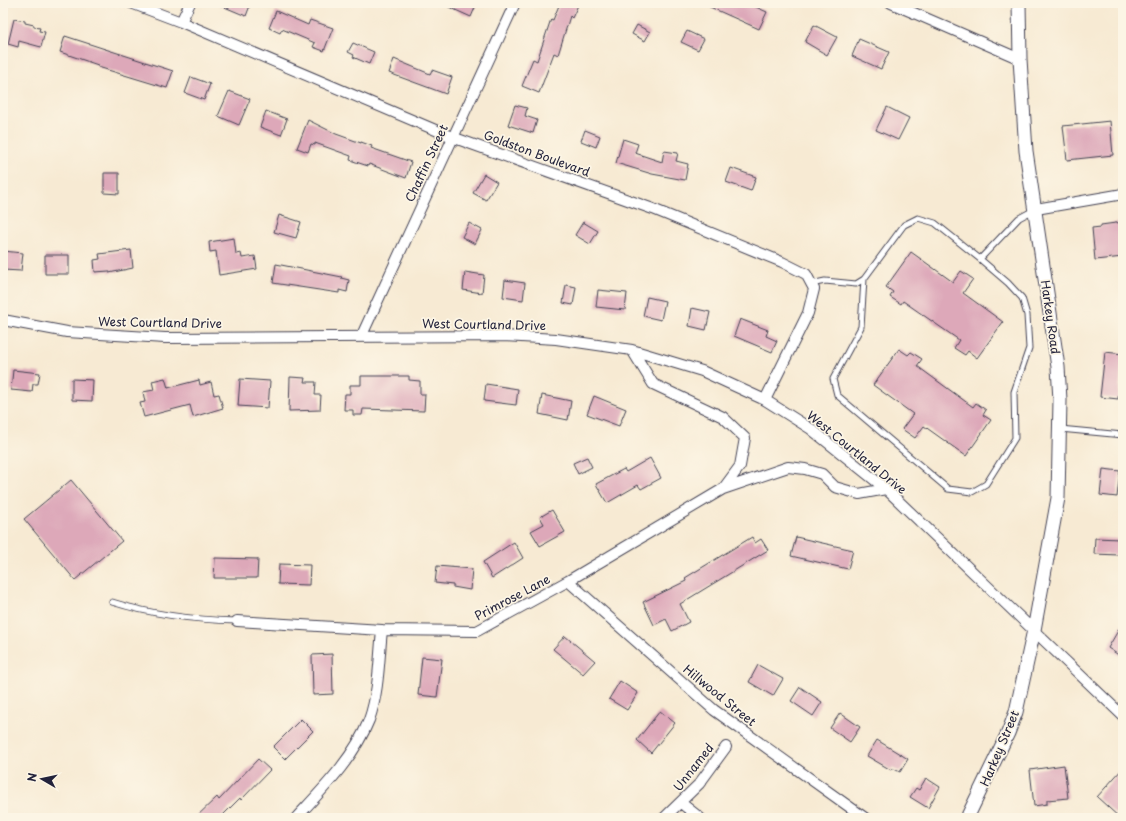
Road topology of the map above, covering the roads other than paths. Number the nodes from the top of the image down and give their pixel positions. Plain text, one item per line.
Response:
1 (131, 3) edge
2 (190, 3) edge
3 (516, 3) edge
4 (891, 3) edge
5 (1019, 3) edge
6 (181, 22) junction
7 (1020, 59) junction
8 (452, 137) junction
9 (1123, 194) edge
10 (1036, 209) junction
11 (980, 259) junction
12 (864, 279) junction
13 (811, 284) junction
14 (3, 320) edge
15 (362, 335) junction
16 (632, 350) junction
17 (765, 400) junction
18 (1060, 429) junction
19 (1123, 435) edge
20 (723, 489) junction
21 (886, 489) junction
22 (568, 581) junction
23 (112, 602) dead end
24 (238, 621) joint
25 (382, 630) junction
26 (1034, 630) junction
27 (1123, 716) edge
28 (726, 747) dead end
29 (681, 803) junction
30 (297, 818) edge
31 (664, 818) edge
32 (700, 818) edge
33 (865, 818) edge
34 (966, 818) edge

1 - 6 street, Goldston Boulevard
2 - 6 street
3 - 8 street, Chaffin Street
4 - 7 street
5 - 7 street, Harkey Road
6 - 8 street, Goldston Boulevard
7 - 10 street, Harkey Road
8 - 13 street, Goldston Boulevard
8 - 15 street, Chaffin Street
9 - 10 street
10 - 11 lane
10 - 18 street, Harkey Road
11 - 12 lane
11 - 12 lane
12 - 13 lane
13 - 17 street
14 - 15 street, West Courtland Drive
15 - 16 street, West Courtland Drive
16 - 17 street, West Courtland Drive
16 - 20 street, Primrose Lane
17 - 21 street, West Courtland Drive
18 - 19 lane
18 - 26 street, Harkey Road
20 - 21 street, Primrose Lane
20 - 22 street, Primrose Lane
21 - 26 street, West Courtland Drive
22 - 25 street, Primrose Lane
22 - 33 street, Hillwood Street
23 - 24 lane
24 - 25 street, Primrose Lane
25 - 30 street
26 - 27 street, West Courtland Drive
26 - 34 street, Harkey Street
28 - 29 street, Unnamed
29 - 31 street, Unnamed
29 - 32 street, Unnamed

